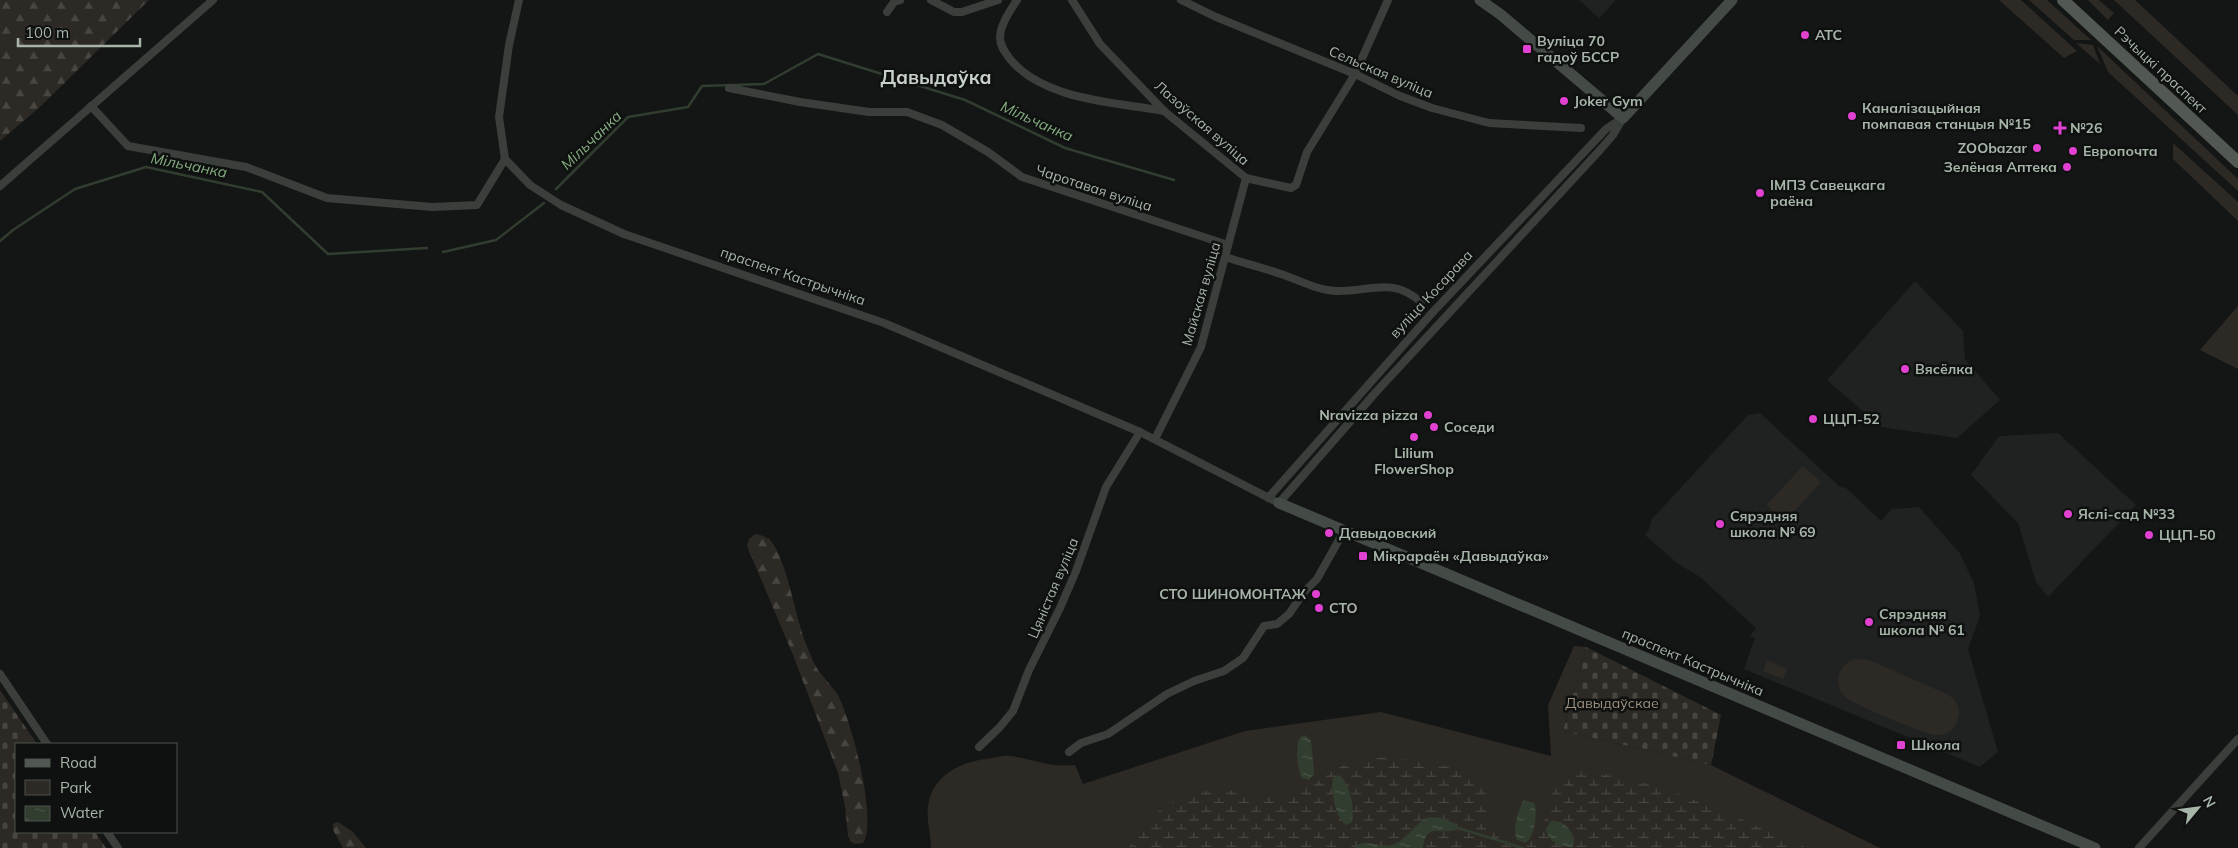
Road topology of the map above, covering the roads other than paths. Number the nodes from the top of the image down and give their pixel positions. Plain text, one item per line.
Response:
1 (214, 0) edge
2 (519, 0) edge
3 (900, 0) edge
4 (931, 0) edge
5 (998, 0) edge
6 (1017, 0) edge
7 (1072, 0) edge
8 (1181, 0) edge
9 (1388, 0) edge
10 (1480, 0) edge
11 (1732, 0) edge
12 (2063, 0) edge
13 (887, 12) dead end
14 (1355, 74) junction
15 (729, 88) dead end
16 (91, 106) junction
17 (1164, 111) junction
18 (1623, 118) junction
19 (1581, 128) dead end
20 (505, 159) junction
21 (2238, 162) edge
22 (1246, 178) junction
23 (0, 186) edge
24 (1228, 245) junction
25 (1225, 257) junction
26 (1421, 302) dead end
27 (1140, 432) junction
28 (1155, 439) junction
29 (1274, 501) junction
30 (1344, 531) junction
31 (0, 674) edge
32 (2238, 739) edge
33 (46, 743) edge
34 (979, 747) dead end
35 (1069, 752) dead end
36 (108, 833) edge
37 (118, 848) edge
38 (2095, 848) edge
39 (2139, 848) edge

1 - 16 street
2 - 20 street
3 - 13 street
4 - 5 street
6 - 17 street
7 - 17 street, Лазоўская вуліца
8 - 14 street, Сельская вуліца
9 - 14 street
10 - 18 main road
11 - 18 main road, вуліца Косарава
12 - 21 main road, Рэчыцкі праспект
14 - 19 street, Сельская вуліца
14 - 22 street, Лазоўская вуліца
15 - 24 street, Чаротавая вуліца
16 - 20 street
16 - 23 street
17 - 22 street, Лазоўская вуліца
18 - 29 street, вуліца Косарава
18 - 29 street, вуліца Косарава
20 - 27 street, праспект Кастрычніка
22 - 24 street, Майская вуліца
24 - 25 street, Майская вуліца
25 - 26 street
25 - 28 street, Майская вуліца
27 - 28 street, праспект Кастрычніка
27 - 34 street, Цяністая вуліца
28 - 29 street, праспект Кастрычніка
29 - 30 main road, праспект Кастрычніка
30 - 35 street
30 - 38 main road, праспект Кастрычніка
31 - 33 street
32 - 39 street
36 - 37 street

